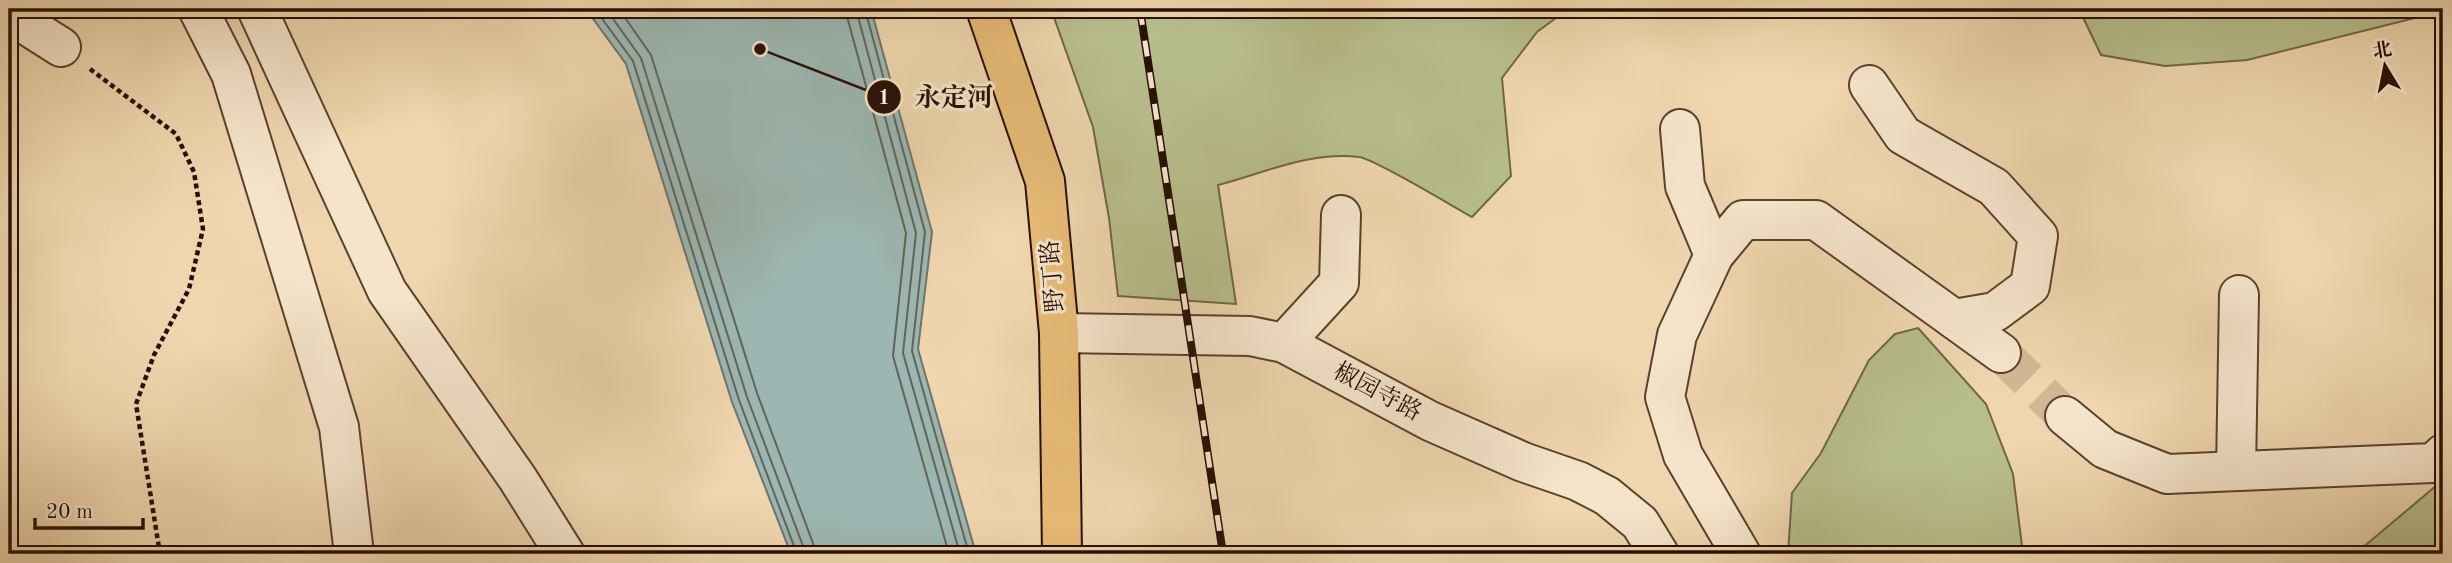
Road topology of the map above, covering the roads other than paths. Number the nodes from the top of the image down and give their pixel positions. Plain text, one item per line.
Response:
1 (198, 9) edge
2 (257, 9) edge
3 (986, 9) edge
4 (9, 13) edge
5 (61, 47) road end
6 (1869, 85) dead end
7 (1680, 129) dead end
8 (1342, 215) dead end
9 (1714, 256) junction
10 (2239, 295) dead end
11 (1954, 320) junction
12 (1059, 333) junction
13 (1284, 344) junction
14 (2001, 353) tunnel mouth
15 (2065, 416) tunnel mouth
16 (2443, 454) edge
17 (2236, 471) junction
18 (354, 554) edge
19 (565, 554) edge
20 (1062, 554) edge
21 (1660, 554) edge
22 (1741, 554) edge

1 - 18 street
2 - 19 street
3 - 12 main road, 野丁路
4 - 5 street
6 - 11 street
7 - 9 street
8 - 13 street
9 - 11 street
9 - 22 street
10 - 17 street
11 - 14 street
12 - 13 street, 椒园寺路
12 - 20 main road, 野丁路
13 - 21 street, 椒园寺路
15 - 17 street
16 - 17 street

